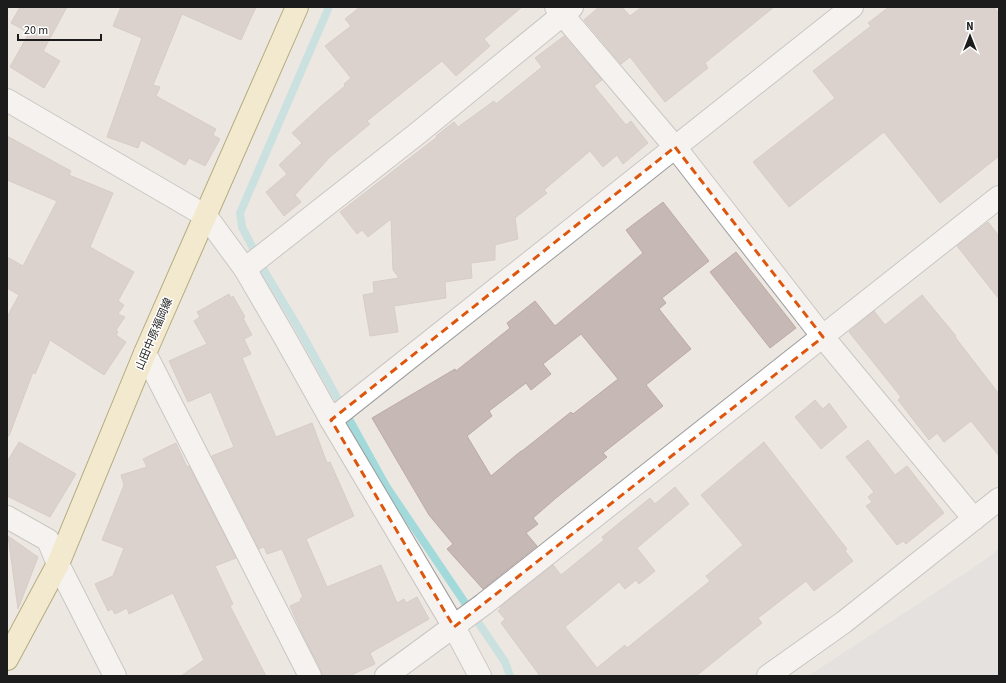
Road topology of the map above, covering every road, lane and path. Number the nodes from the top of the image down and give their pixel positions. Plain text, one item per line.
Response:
1 (297, 7) edge
2 (852, 7) edge
3 (563, 10) edge
4 (7, 100) edge
5 (675, 147) junction
6 (999, 197) edge
7 (206, 216) junction
8 (245, 269) junction
9 (823, 337) junction
10 (145, 353) junction
11 (331, 420) junction
12 (999, 499) edge
13 (7, 517) edge
14 (974, 519) junction
15 (58, 564) junction
16 (454, 627) junction
17 (7, 659) edge
18 (115, 676) edge
19 (310, 676) edge
20 (386, 676) edge
21 (480, 676) edge
22 (768, 676) edge

1 - 7 main road, 山田中原福岡線
2 - 5 street
3 - 5 street
3 - 8 street
4 - 7 street
5 - 9 street
5 - 11 street
6 - 9 street
7 - 8 street
7 - 10 main road, 山田中原福岡線
8 - 11 street
9 - 14 street
9 - 16 street
10 - 15 main road, 山田中原福岡線
10 - 19 street
11 - 16 street
12 - 14 street
13 - 15 street
14 - 22 street
15 - 17 main road, 山田中原福岡線
15 - 18 street
16 - 20 street
16 - 21 street

